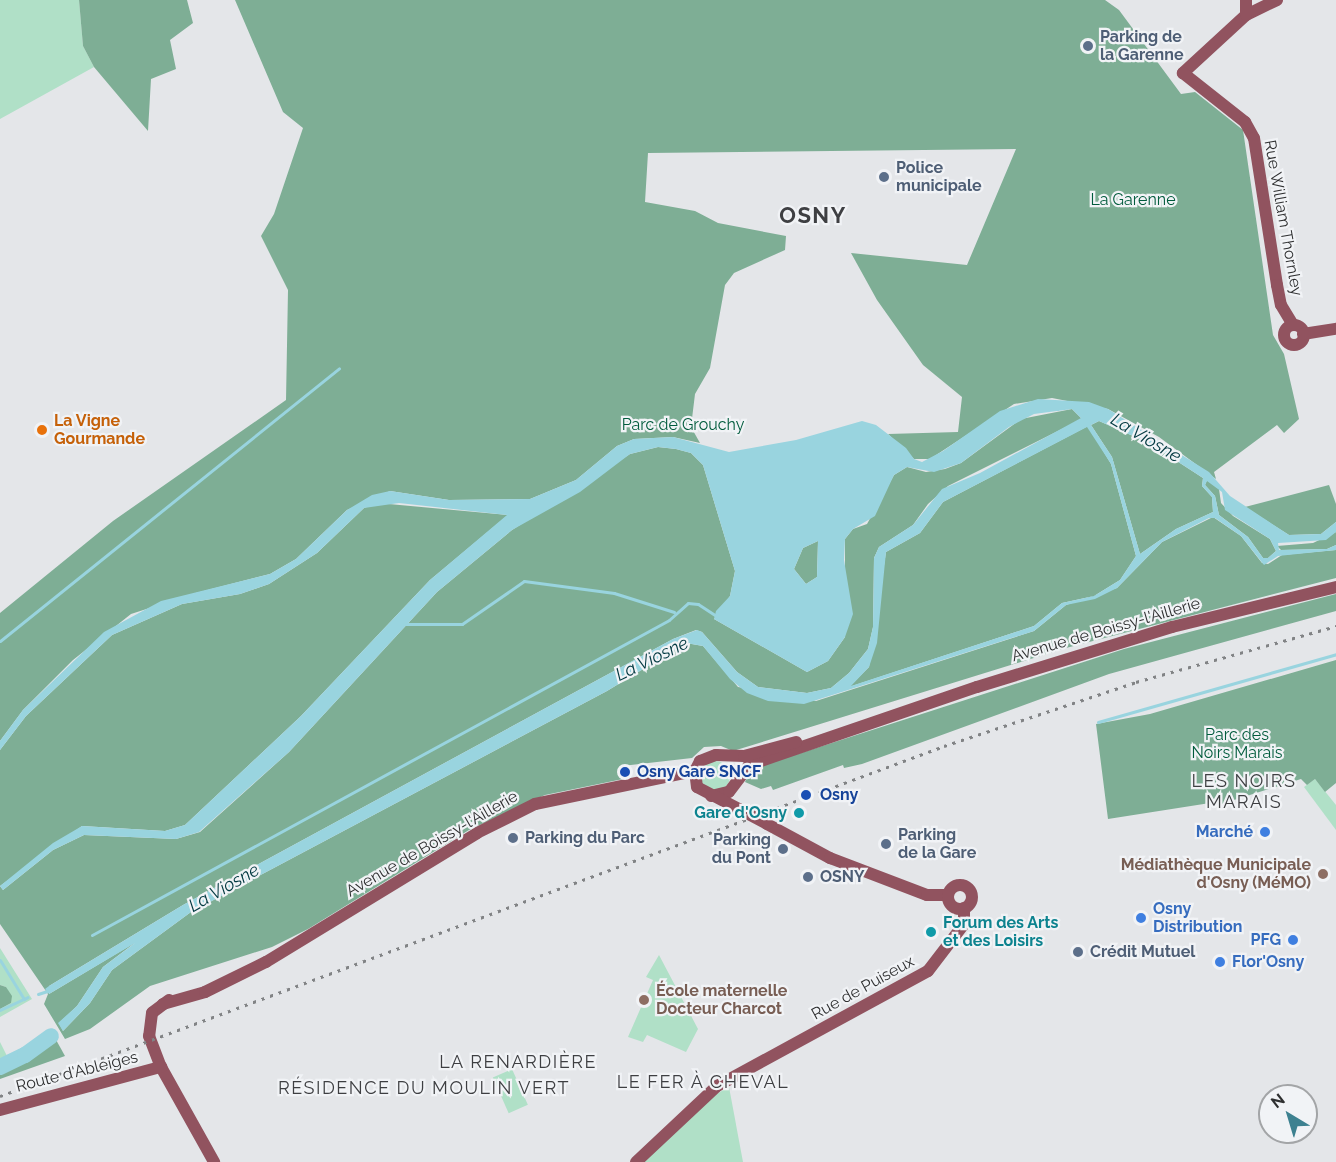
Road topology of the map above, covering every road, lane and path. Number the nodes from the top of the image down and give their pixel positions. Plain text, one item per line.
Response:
1 (1246, 0) edge
2 (1277, 0) edge
3 (1246, 15) junction
4 (1293, 325) junction
5 (1336, 328) edge
6 (1304, 334) junction
7 (1336, 587) edge
8 (889, 716) junction
9 (726, 758) junction
10 (695, 771) junction
11 (736, 778) junction
12 (729, 792) junction
13 (711, 796) junction
14 (739, 809) junction
15 (948, 895) junction
16 (964, 908) junction
17 (162, 1067) junction
18 (0, 1110) edge
19 (214, 1162) edge
20 (636, 1162) edge

1 - 3 main road
2 - 3 main road
3 - 4 main road, Rue William Thornley
4 - 6 main road
4 - 6 main road
5 - 6 main road
7 - 8 main road, Avenue de Boissy-l'Aillerie
8 - 9 main road
8 - 11 main road
9 - 10 main road
9 - 11 main road
10 - 13 main road
10 - 17 main road, Avenue de Boissy-l'Aillerie
11 - 12 main road
12 - 13 main road
12 - 14 main road
13 - 14 main road
14 - 15 main road, bridge
15 - 16 main road
15 - 16 main road
16 - 20 main road, Rue de Puiseux
17 - 18 main road, Route d'Ableiges
17 - 19 main road

